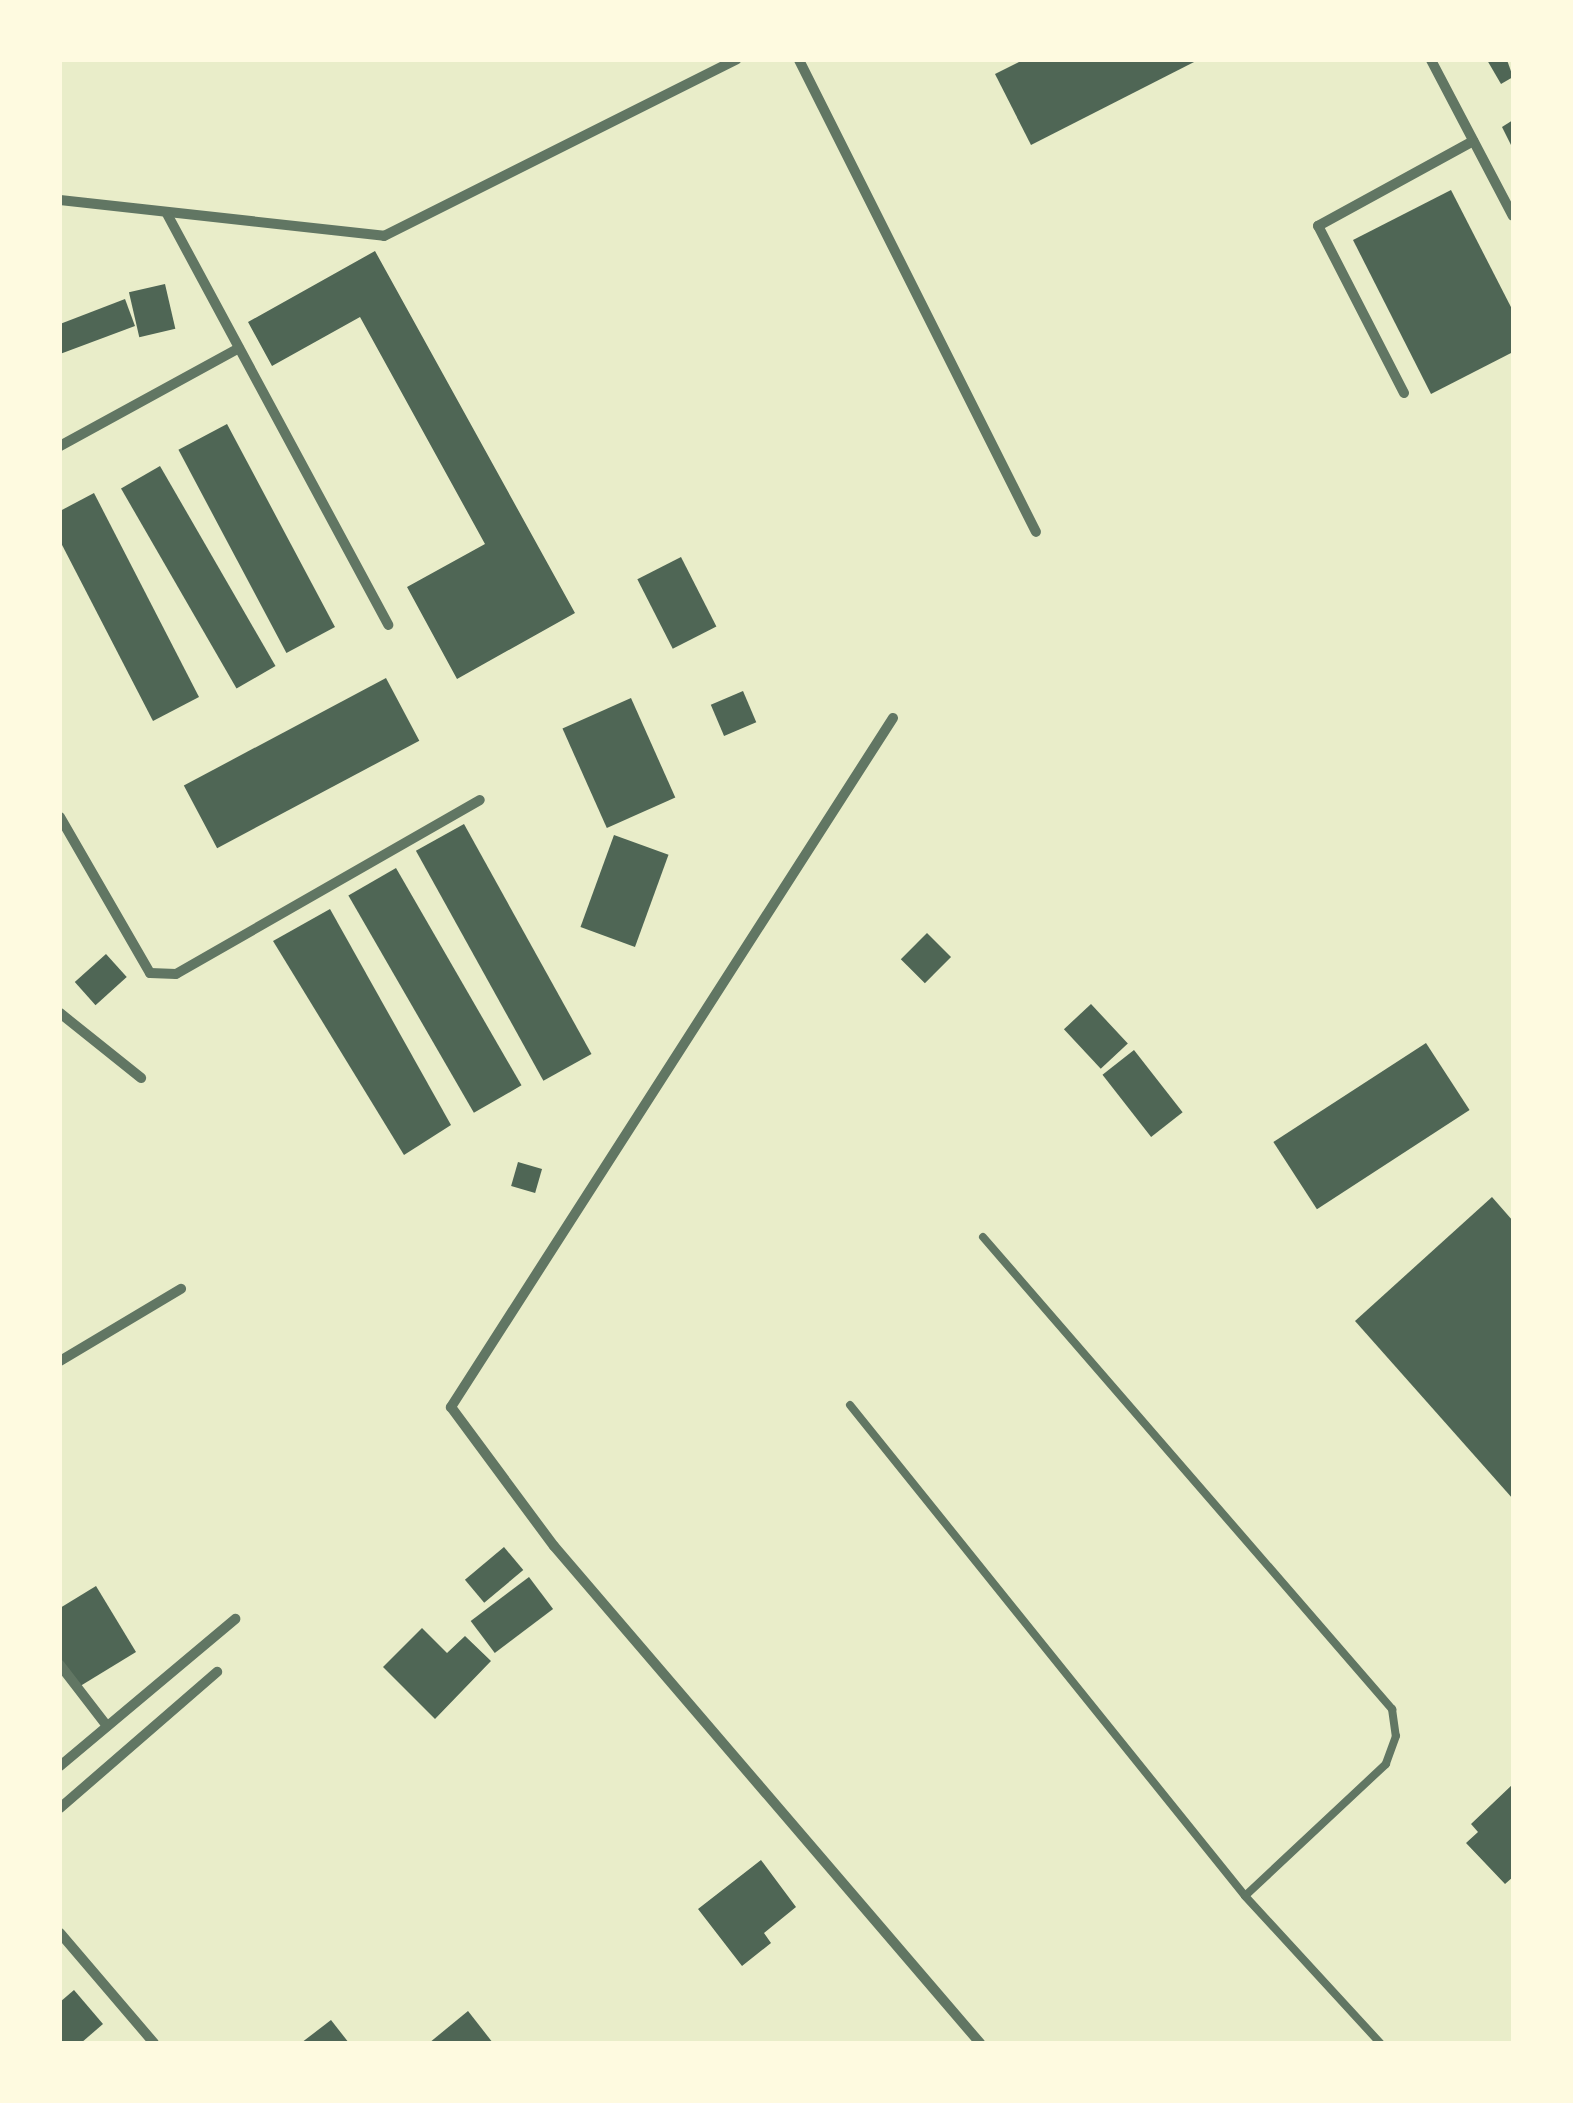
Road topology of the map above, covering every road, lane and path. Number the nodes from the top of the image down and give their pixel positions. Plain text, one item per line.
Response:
1 (736, 60) edge
2 (799, 60) edge
3 (1431, 60) edge
4 (1473, 140) junction
5 (60, 200) edge
6 (166, 212) junction
7 (1513, 216) edge
8 (239, 348) junction
9 (1404, 393) dead end
10 (60, 446) edge
11 (1036, 532) dead end
12 (388, 625) dead end
13 (893, 718) dead end
14 (480, 800) dead end
15 (60, 817) edge
16 (60, 1013) edge
17 (141, 1078) dead end
18 (984, 1237) dead end
19 (181, 1288) dead end
20 (60, 1362) edge
21 (850, 1405) dead end
22 (235, 1619) dead end
23 (60, 1665) edge
24 (217, 1672) dead end
25 (107, 1726) junction
26 (60, 1766) edge
27 (60, 1808) edge
28 (1245, 1896) junction
29 (60, 1933) edge
30 (154, 2043) edge
31 (980, 2043) edge
32 (1380, 2043) edge

1 - 6 street
2 - 11 street
3 - 4 street
4 - 7 street
4 - 9 street
5 - 6 street
6 - 8 street
8 - 10 street
8 - 12 street
13 - 31 street
14 - 15 street
16 - 17 street
18 - 28 lane
19 - 20 street
21 - 28 lane
22 - 25 street
23 - 25 street
24 - 27 street
25 - 26 street
28 - 32 lane
29 - 30 street

